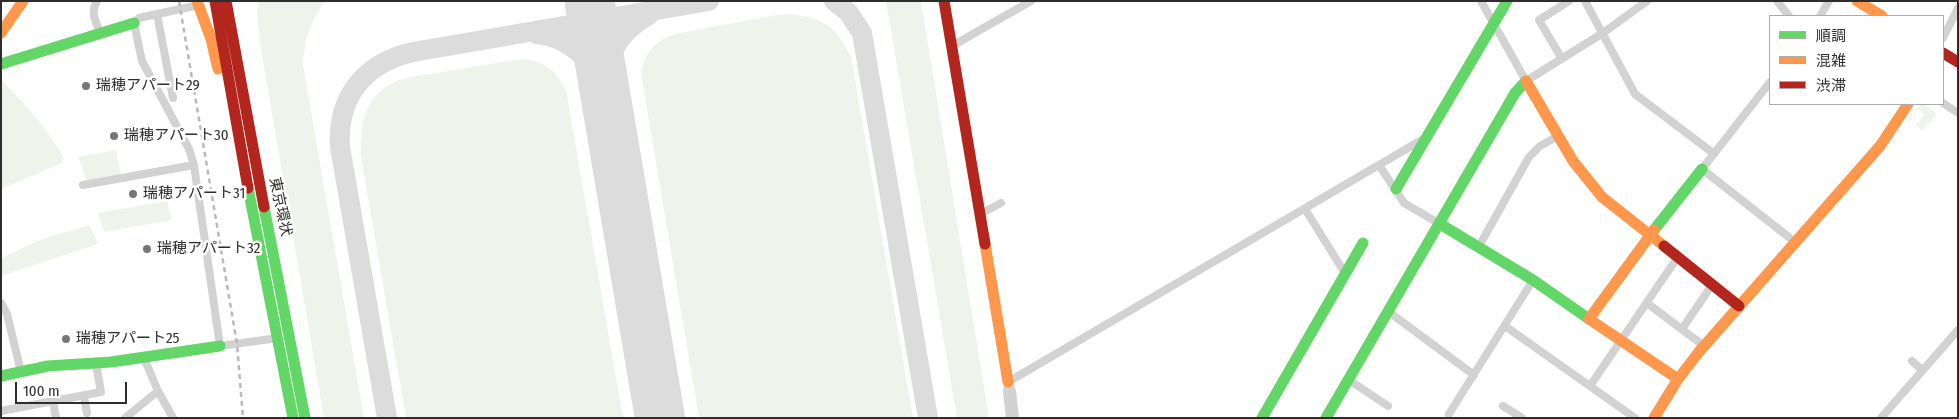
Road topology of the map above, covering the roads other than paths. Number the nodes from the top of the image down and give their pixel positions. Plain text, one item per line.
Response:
1 (23, 1) edge
2 (97, 1) edge
3 (215, 1) edge
4 (226, 1) edge
5 (235, 1) edge
6 (944, 1) edge
7 (1031, 1) edge
8 (1480, 1) edge
9 (1507, 1) edge
10 (1569, 1) edge
11 (1585, 1) edge
12 (1648, 1) edge
13 (1777, 1) edge
14 (1829, 1) edge
15 (1857, 1) edge
16 (198, 3) edge
17 (1958, 8) edge
18 (156, 14) junction
19 (1788, 15) edge
20 (1821, 15) edge
21 (1880, 15) edge
22 (134, 23) junction
23 (1493, 25) junction
24 (2, 32) edge
25 (1603, 33) junction
26 (100, 34) junction
27 (1944, 36) edge
28 (952, 46) junction
29 (1944, 54) edge
30 (1562, 59) junction
31 (1958, 62) edge
32 (1, 64) edge
33 (1526, 81) junction
34 (1769, 83) edge
35 (173, 98) dead end
36 (1944, 104) edge
37 (1907, 105) edge
38 (1958, 113) edge
39 (1428, 136) junction
40 (1558, 136) junction
41 (1713, 153) junction
42 (194, 165) junction
43 (1379, 165) junction
44 (1702, 169) junction
45 (83, 185) dead end
46 (260, 185) junction
47 (1396, 189) junction
48 (1001, 203) dead end
49 (1305, 209) junction
50 (980, 214) junction
51 (1440, 224) junction
52 (1649, 236) junction
53 (1795, 242) junction
54 (1364, 243) dead end
55 (1478, 248) junction
56 (1677, 258) junction
57 (265, 274) junction
58 (1346, 275) junction
59 (1534, 280) junction
60 (1712, 285) junction
61 (1, 303) edge
62 (1647, 303) junction
63 (1739, 306) junction
64 (1389, 312) junction
65 (1589, 319) junction
66 (1505, 326) junction
67 (1682, 329) junction
68 (1958, 330) edge
69 (278, 338) junction
70 (1621, 342) junction
71 (220, 346) junction
72 (1704, 346) junction
73 (144, 358) junction
74 (1912, 361) dead end
75 (96, 364) junction
76 (21, 372) junction
77 (1920, 374) junction
78 (1474, 375) junction
79 (1, 376) edge
80 (1678, 379) junction
81 (1902, 379) dead end
82 (1349, 380) junction
83 (1008, 382) junction
84 (1909, 385) junction
85 (1590, 386) junction
86 (158, 391) junction
87 (84, 396) junction
88 (53, 401) junction
89 (1388, 406) dead end
90 (1503, 406) dead end
91 (1, 411) edge
92 (87, 413) dead end
93 (1449, 414) dead end
94 (1880, 416) edge
95 (56, 418) edge
96 (125, 418) edge
97 (173, 418) edge
98 (293, 418) edge
99 (305, 418) edge
100 (1014, 418) edge
101 (1262, 418) edge
102 (1326, 418) edge
103 (1522, 418) edge
104 (1635, 418) edge
105 (1654, 418) edge

1 - 24 main road
2 - 26 street
3 - 57 main road, 東京環状
4 - 46 main road, 東京環状
5 - 46 main road
6 - 28 main road
7 - 28 street
8 - 23 street
9 - 23 main road
10 - 30 street
11 - 25 street
12 - 25 street
13 - 19 street
14 - 20 street
15 - 21 main road
16 - 18 street
16 - 57 main road
17 - 27 street
18 - 22 street
18 - 35 street
22 - 26 main road
22 - 42 street
23 - 33 street
23 - 39 main road
25 - 30 street
25 - 41 street
26 - 32 main road
28 - 50 main road
29 - 31 main road
30 - 33 street
33 - 40 main road
33 - 51 main road
34 - 41 street
36 - 38 street
37 - 53 main road
39 - 43 street
39 - 47 main road
40 - 52 main road
40 - 55 street
41 - 44 street
42 - 45 street
42 - 71 street
43 - 47 street
43 - 49 street
44 - 52 main road
44 - 53 street
46 - 99 main road, 東京環状
47 - 51 street
48 - 50 street
49 - 58 street
49 - 83 street
50 - 83 main road
51 - 55 main road
51 - 64 main road
52 - 56 main road
52 - 65 main road
53 - 63 main road
54 - 58 main road
55 - 59 main road
56 - 60 main road
56 - 62 street
57 - 69 main road, 東京環状
58 - 101 main road
59 - 65 main road
59 - 66 street
60 - 63 main road
60 - 67 street
61 - 76 street
62 - 67 street
62 - 70 street
63 - 72 main road
64 - 78 street
64 - 82 main road
65 - 70 main road
66 - 78 street
66 - 85 street
67 - 72 street
68 - 77 street
69 - 71 street
69 - 98 main road, 東京環状
70 - 80 main road
70 - 85 street
71 - 73 main road
72 - 80 main road
73 - 75 main road
73 - 86 street
74 - 77 street
75 - 76 main road
75 - 87 street
76 - 79 main road
77 - 84 street
78 - 93 street
80 - 105 main road
81 - 84 street
82 - 89 street
82 - 102 main road
83 - 100 street
84 - 94 street
85 - 104 street
86 - 96 street
86 - 97 street
87 - 88 street
87 - 92 street
88 - 91 street
88 - 95 street
90 - 103 street

